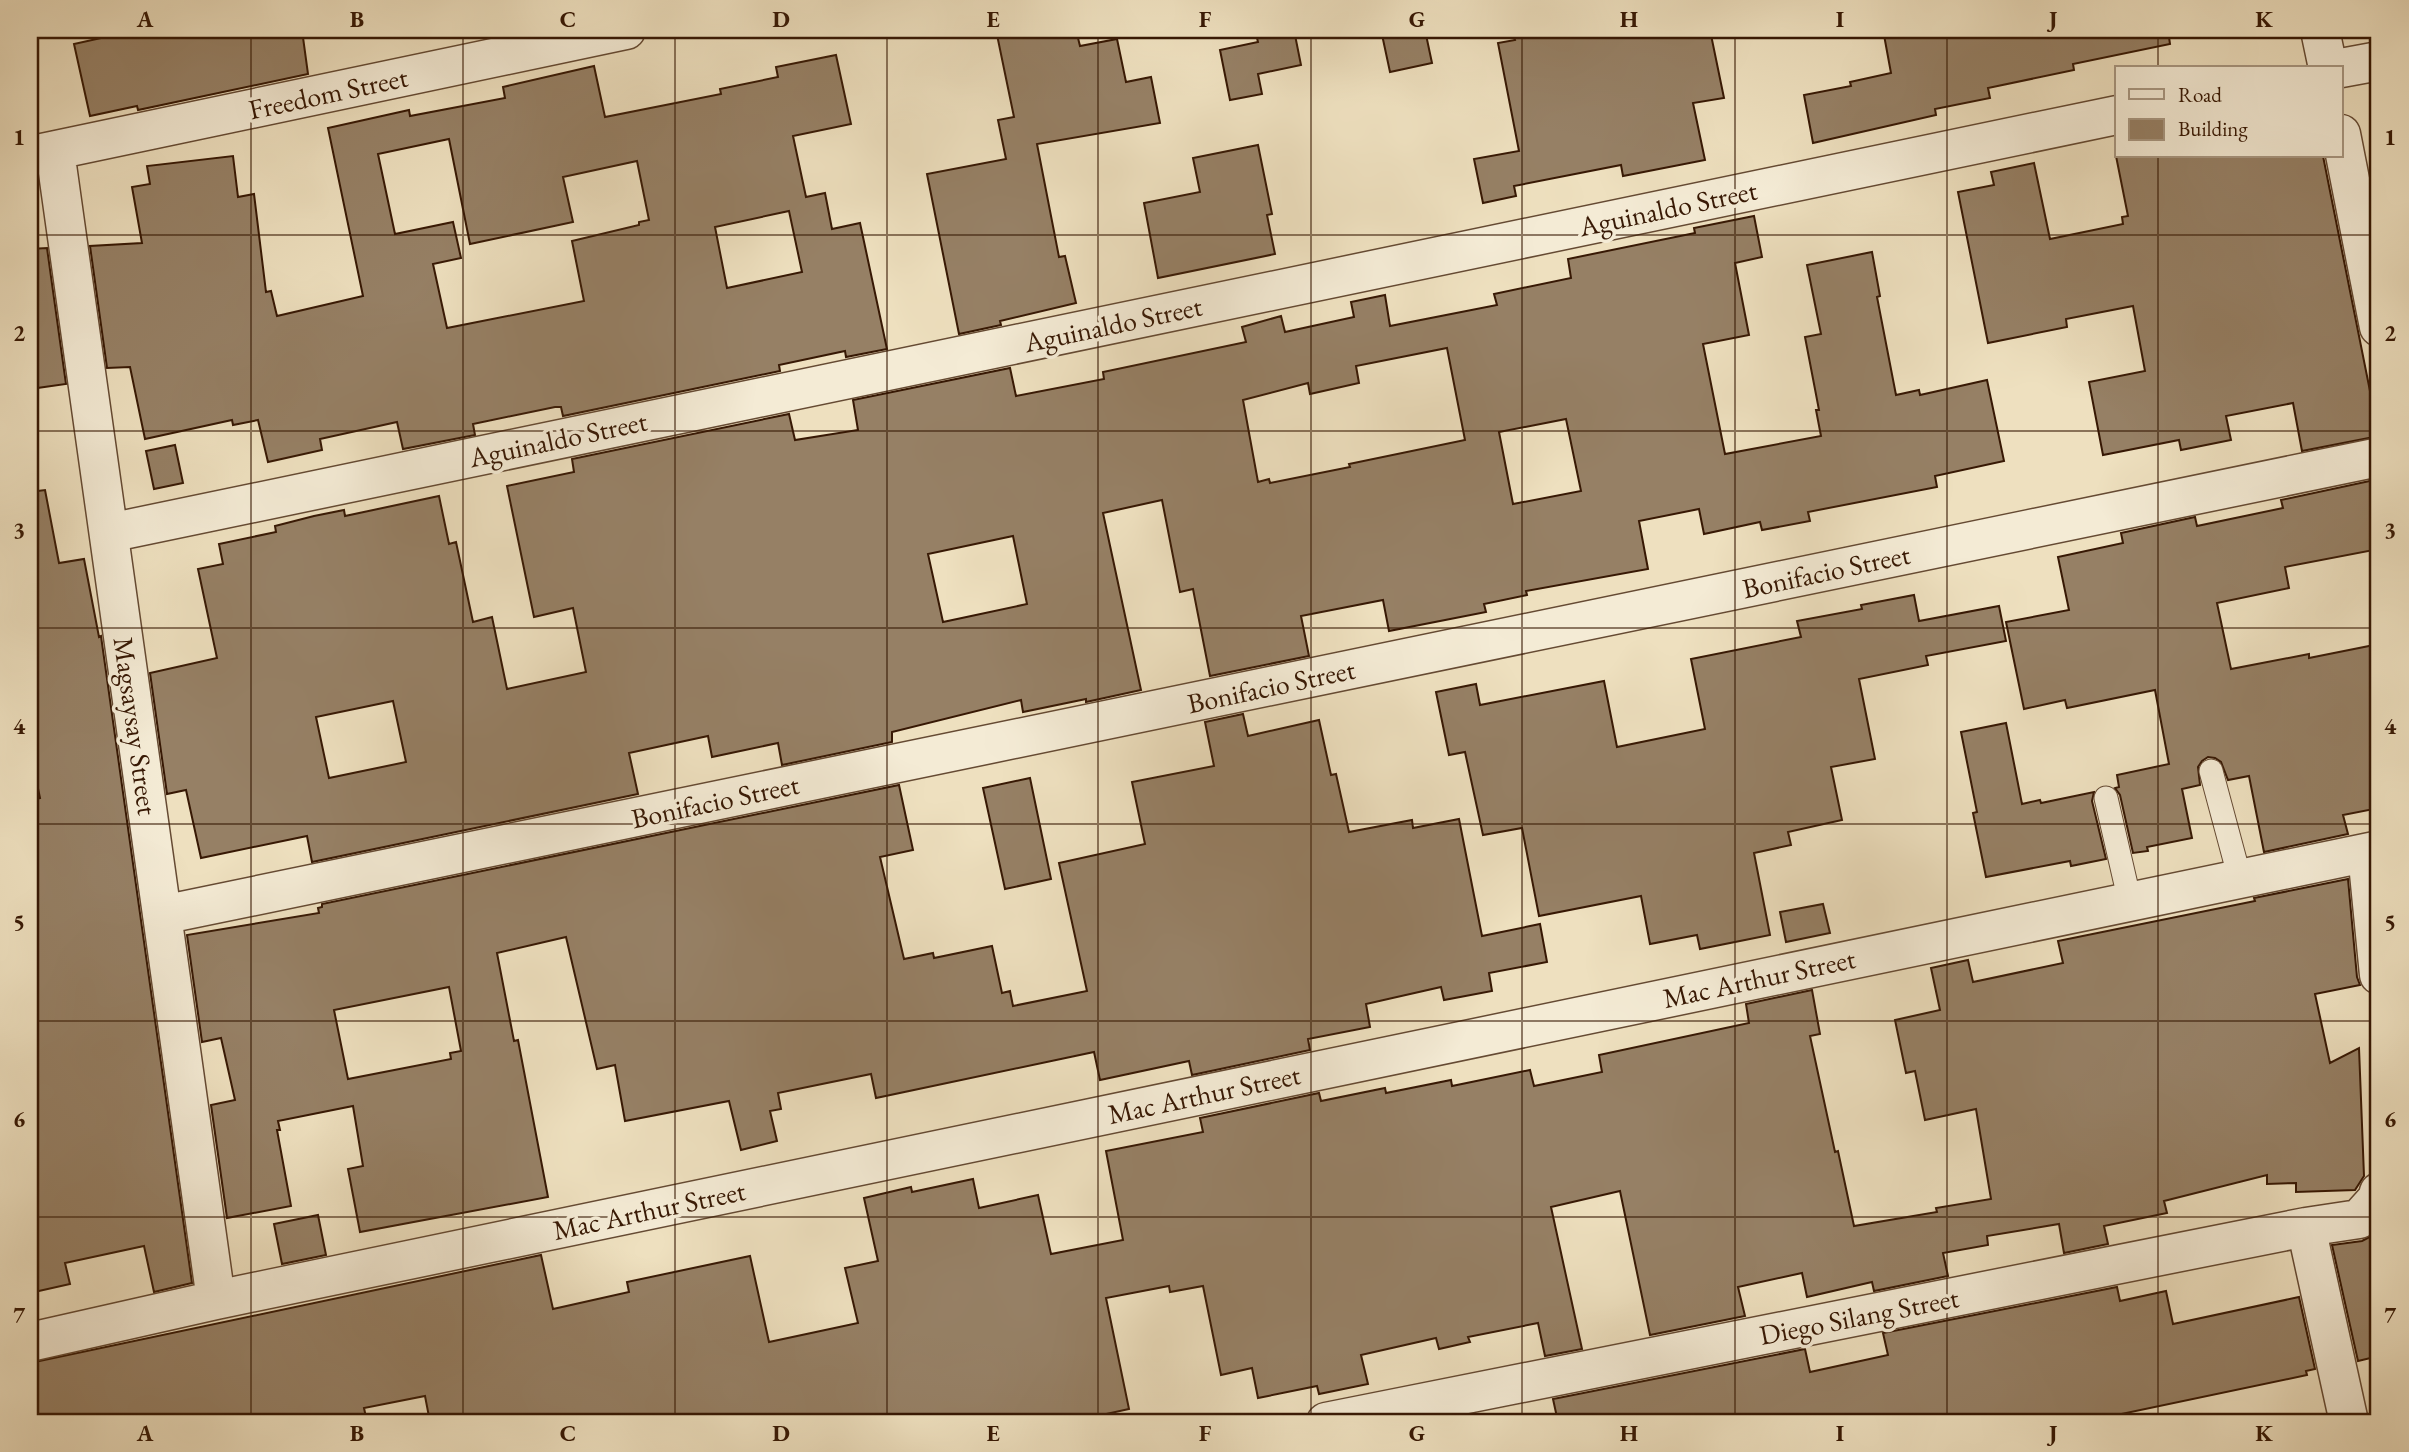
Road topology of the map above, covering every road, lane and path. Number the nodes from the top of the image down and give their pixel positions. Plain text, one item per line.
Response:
1 (626, 30) edge
2 (2320, 30) edge
3 (2379, 61) edge
4 (2328, 66) edge
5 (2342, 68) edge
6 (2115, 115) edge
7 (2342, 139) edge
8 (42, 153) edge
9 (2379, 327) edge
10 (2379, 457) edge
11 (109, 533) junction
12 (2211, 771) dead end
13 (2106, 798) dead end
14 (2373, 851) edge
15 (2240, 879) junction
16 (2130, 902) junction
17 (162, 915) junction
18 (2379, 975) edge
19 (2379, 1192) edge
20 (2306, 1227) junction
21 (216, 1300) junction
22 (30, 1342) edge
23 (1326, 1422) edge
24 (2349, 1422) edge

1 - 8 street, Freedom Street
2 - 4 street
3 - 5 street
6 - 11 street, Aguinaldo Street
7 - 9 street
8 - 11 street, Magsaysay Street
10 - 17 street, Bonifacio Street
11 - 17 street, Magsaysay Street
12 - 15 lane
13 - 16 lane
14 - 15 street, Mac Arthur Street
14 - 18 street
15 - 16 street, Mac Arthur Street
16 - 21 street, Mac Arthur Street
17 - 21 street, Magsaysay Street
19 - 20 street, Diego Silang Street
20 - 23 street, Diego Silang Street
20 - 24 street
21 - 22 street, Mac Arthur Street

